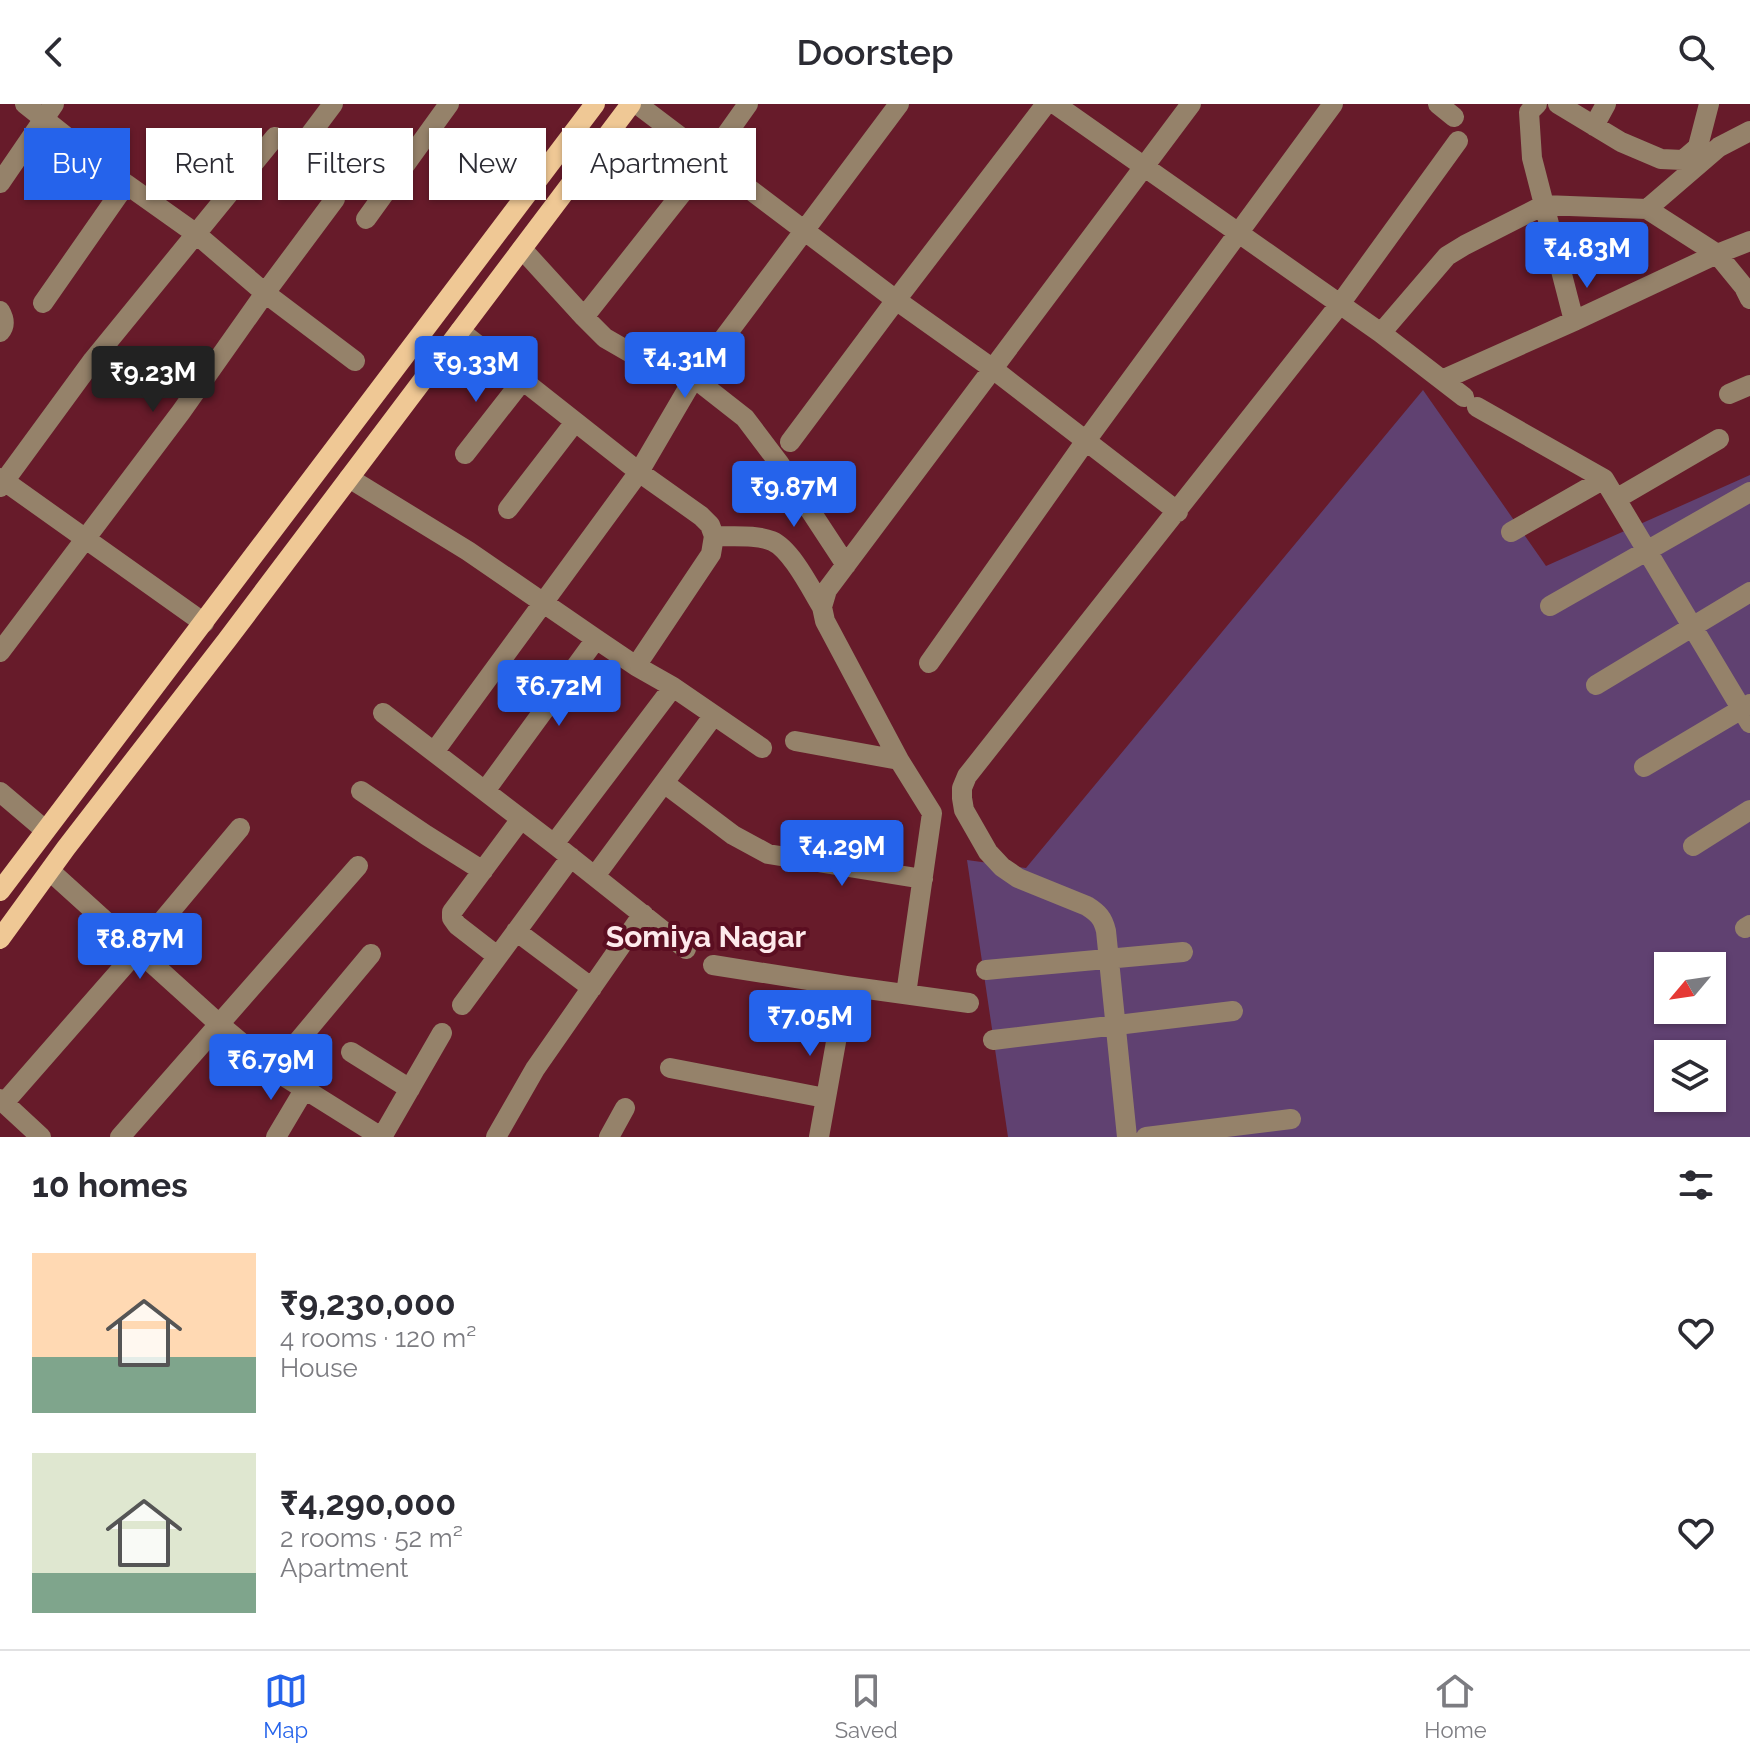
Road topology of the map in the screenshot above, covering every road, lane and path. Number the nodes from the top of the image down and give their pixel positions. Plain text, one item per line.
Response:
1 (25, 104) edge
2 (333, 104) edge
3 (449, 104) edge
4 (595, 104) edge
5 (631, 104) edge
6 (637, 104) edge
7 (748, 104) edge
8 (899, 104) edge
9 (1046, 104) edge
10 (1055, 104) edge
11 (1191, 104) edge
12 (1333, 104) edge
13 (1537, 104) edge
14 (1558, 104) edge
15 (1606, 104) edge
16 (1709, 104) edge
17 (49, 111) edge
18 (1594, 126) junction
19 (67, 128) edge
20 (315, 128) edge
21 (668, 128) edge
22 (731, 128) edge
23 (1750, 131) edge
24 (275, 137) dead end
25 (1458, 141) dead end
26 (1698, 147) junction
27 (1145, 167) junction
28 (1692, 171) junction
29 (0, 183) edge
30 (130, 187) edge
31 (756, 195) edge
32 (115, 200) edge
33 (334, 200) edge
34 (677, 200) edge
35 (1544, 205) junction
36 (1647, 209) junction
37 (366, 219) dead end
38 (804, 231) junction
39 (1238, 232) junction
40 (195, 233) junction
41 (1750, 241) edge
42 (522, 249) junction
43 (1717, 254) junction
44 (265, 293) junction
45 (1750, 299) edge
46 (896, 300) junction
47 (43, 303) dead end
48 (1340, 304) junction
49 (0, 311) edge
50 (584, 317) junction
51 (1574, 321) junction
52 (460, 331) junction
53 (0, 332) edge
54 (1381, 333) junction
55 (355, 361) dead end
56 (993, 369) junction
57 (694, 378) junction
58 (1442, 380) junction
59 (522, 381) junction
60 (1750, 385) edge
61 (1729, 394) dead end
62 (575, 422) junction
63 (1719, 439) dead end
64 (790, 442) dead end
65 (1085, 442) junction
66 (465, 454) dead end
67 (639, 472) junction
68 (349, 478) junction
69 (1604, 479) junction
70 (2, 482) edge
71 (1750, 492) edge
72 (1616, 499) junction
73 (508, 509) dead end
74 (1178, 512) junction
75 (1511, 532) dead end
76 (714, 536) junction
77 (86, 538) junction
78 (1647, 552) junction
79 (846, 565) junction
80 (1750, 592) edge
81 (544, 602) junction
82 (1550, 606) dead end
83 (822, 607) junction
84 (204, 623) junction
85 (1692, 626) junction
86 (596, 639) junction
87 (0, 652) edge
88 (929, 663) dead end
89 (636, 666) junction
90 (1596, 685) dead end
91 (673, 687) junction
92 (1747, 712) edge
93 (383, 713) dead end
94 (714, 715) junction
95 (795, 741) dead end
96 (762, 748) dead end
97 (434, 752) junction
98 (899, 760) junction
99 (1644, 767) dead end
100 (664, 783) junction
101 (361, 791) dead end
102 (485, 791) junction
103 (0, 792) edge
104 (1750, 810) edge
105 (521, 819) junction
106 (240, 828) dead end
107 (45, 830) junction
108 (1693, 846) dead end
109 (562, 850) junction
110 (358, 866) dead end
111 (50, 871) junction
112 (483, 871) junction
113 (595, 876) junction
114 (923, 879) junction
115 (0, 891) edge
116 (643, 914) junction
117 (516, 931) junction
118 (0, 939) edge
119 (686, 949) dead end
120 (138, 950) junction
121 (1183, 952) dead end
122 (371, 954) dead end
123 (497, 956) junction
124 (1108, 960) junction
125 (713, 965) dead end
126 (986, 970) dead end
127 (846, 986) junction
128 (592, 988) junction
129 (906, 994) junction
130 (969, 1003) dead end
131 (462, 1005) dead end
132 (1233, 1011) dead end
133 (219, 1024) junction
134 (1116, 1025) junction
135 (442, 1033) dead end
136 (993, 1040) dead end
137 (351, 1052) dead end
138 (670, 1068) dead end
139 (274, 1070) junction
140 (410, 1089) junction
141 (304, 1090) junction
142 (825, 1098) junction
143 (2, 1101) edge
144 (625, 1108) dead end
145 (1291, 1119) dead end
146 (41, 1137) edge
147 (120, 1137) edge
148 (276, 1137) edge
149 (382, 1137) edge
150 (496, 1137) edge
151 (609, 1137) edge
152 (819, 1137) edge
153 (1127, 1137) edge
154 (1146, 1137) edge

1 - 17 street
2 - 20 street
3 - 37 street
4 - 84 main road
5 - 42 main road
6 - 21 street
7 - 22 street
8 - 38 street
9 - 46 street
10 - 27 street
11 - 27 street
12 - 39 street
13 - 35 street
14 - 18 street
15 - 18 street
16 - 26 street
17 - 19 street
17 - 29 street
18 - 26 street
23 - 28 street
24 - 40 street
25 - 48 street
26 - 28 street
27 - 39 street
27 - 56 street
28 - 36 street
30 - 40 street
31 - 38 street
32 - 47 street
33 - 44 street
34 - 50 street
35 - 36 street
35 - 51 street
35 - 54 street
36 - 43 street
38 - 46 street
38 - 57 street
39 - 48 street
39 - 65 street
40 - 44 street
40 - 70 street
41 - 43 street
42 - 50 street
42 - 52 main road
43 - 45 street
43 - 51 street
44 - 55 street
44 - 77 street
46 - 56 street
46 - 64 street
48 - 54 street
48 - 74 street
49 - 53 street
50 - 57 street
51 - 58 street
52 - 59 street
52 - 68 main road
54 - 58 street
56 - 65 street
56 - 79 street
57 - 67 street
57 - 79 street
58 - 69 street
59 - 62 street
59 - 66 street
60 - 61 street
62 - 67 street
62 - 73 street
63 - 72 street
65 - 74 street
65 - 88 street
67 - 76 street
67 - 81 street
68 - 81 street
68 - 111 main road
69 - 72 street
69 - 75 street
70 - 77 street
71 - 78 street
72 - 78 street
74 - 124 street
76 - 83 street
76 - 89 street
77 - 84 street
77 - 87 street
78 - 82 street
78 - 85 street
79 - 83 street
80 - 85 street
81 - 86 street
81 - 97 street
83 - 98 street
84 - 107 main road
85 - 90 street
85 - 92 street
86 - 89 street
86 - 102 street
89 - 91 street
91 - 94 street
91 - 109 street
92 - 99 street
93 - 97 street
94 - 96 street
94 - 100 street
95 - 98 street
97 - 102 street
98 - 114 street
100 - 113 street
100 - 114 street
101 - 112 street
102 - 105 street
103 - 107 street
104 - 108 street
105 - 109 street
105 - 112 street
106 - 120 street
107 - 115 main road
109 - 113 street
109 - 117 street
110 - 133 street
111 - 118 main road
111 - 120 street
112 - 123 street
113 - 116 street
114 - 129 street
116 - 119 street
116 - 128 street
117 - 123 street
117 - 128 street
120 - 133 street
120 - 143 street
121 - 124 street
122 - 139 street
123 - 131 street
124 - 126 street
124 - 134 street
125 - 127 street
127 - 129 street
127 - 142 street
128 - 150 street
129 - 130 street
132 - 134 street
133 - 139 street
133 - 147 street
134 - 136 street
134 - 153 street
135 - 140 street
137 - 140 street
138 - 142 street
139 - 141 street
140 - 149 street
141 - 148 street
141 - 149 street
142 - 152 street
143 - 146 street
144 - 151 street
145 - 154 street

